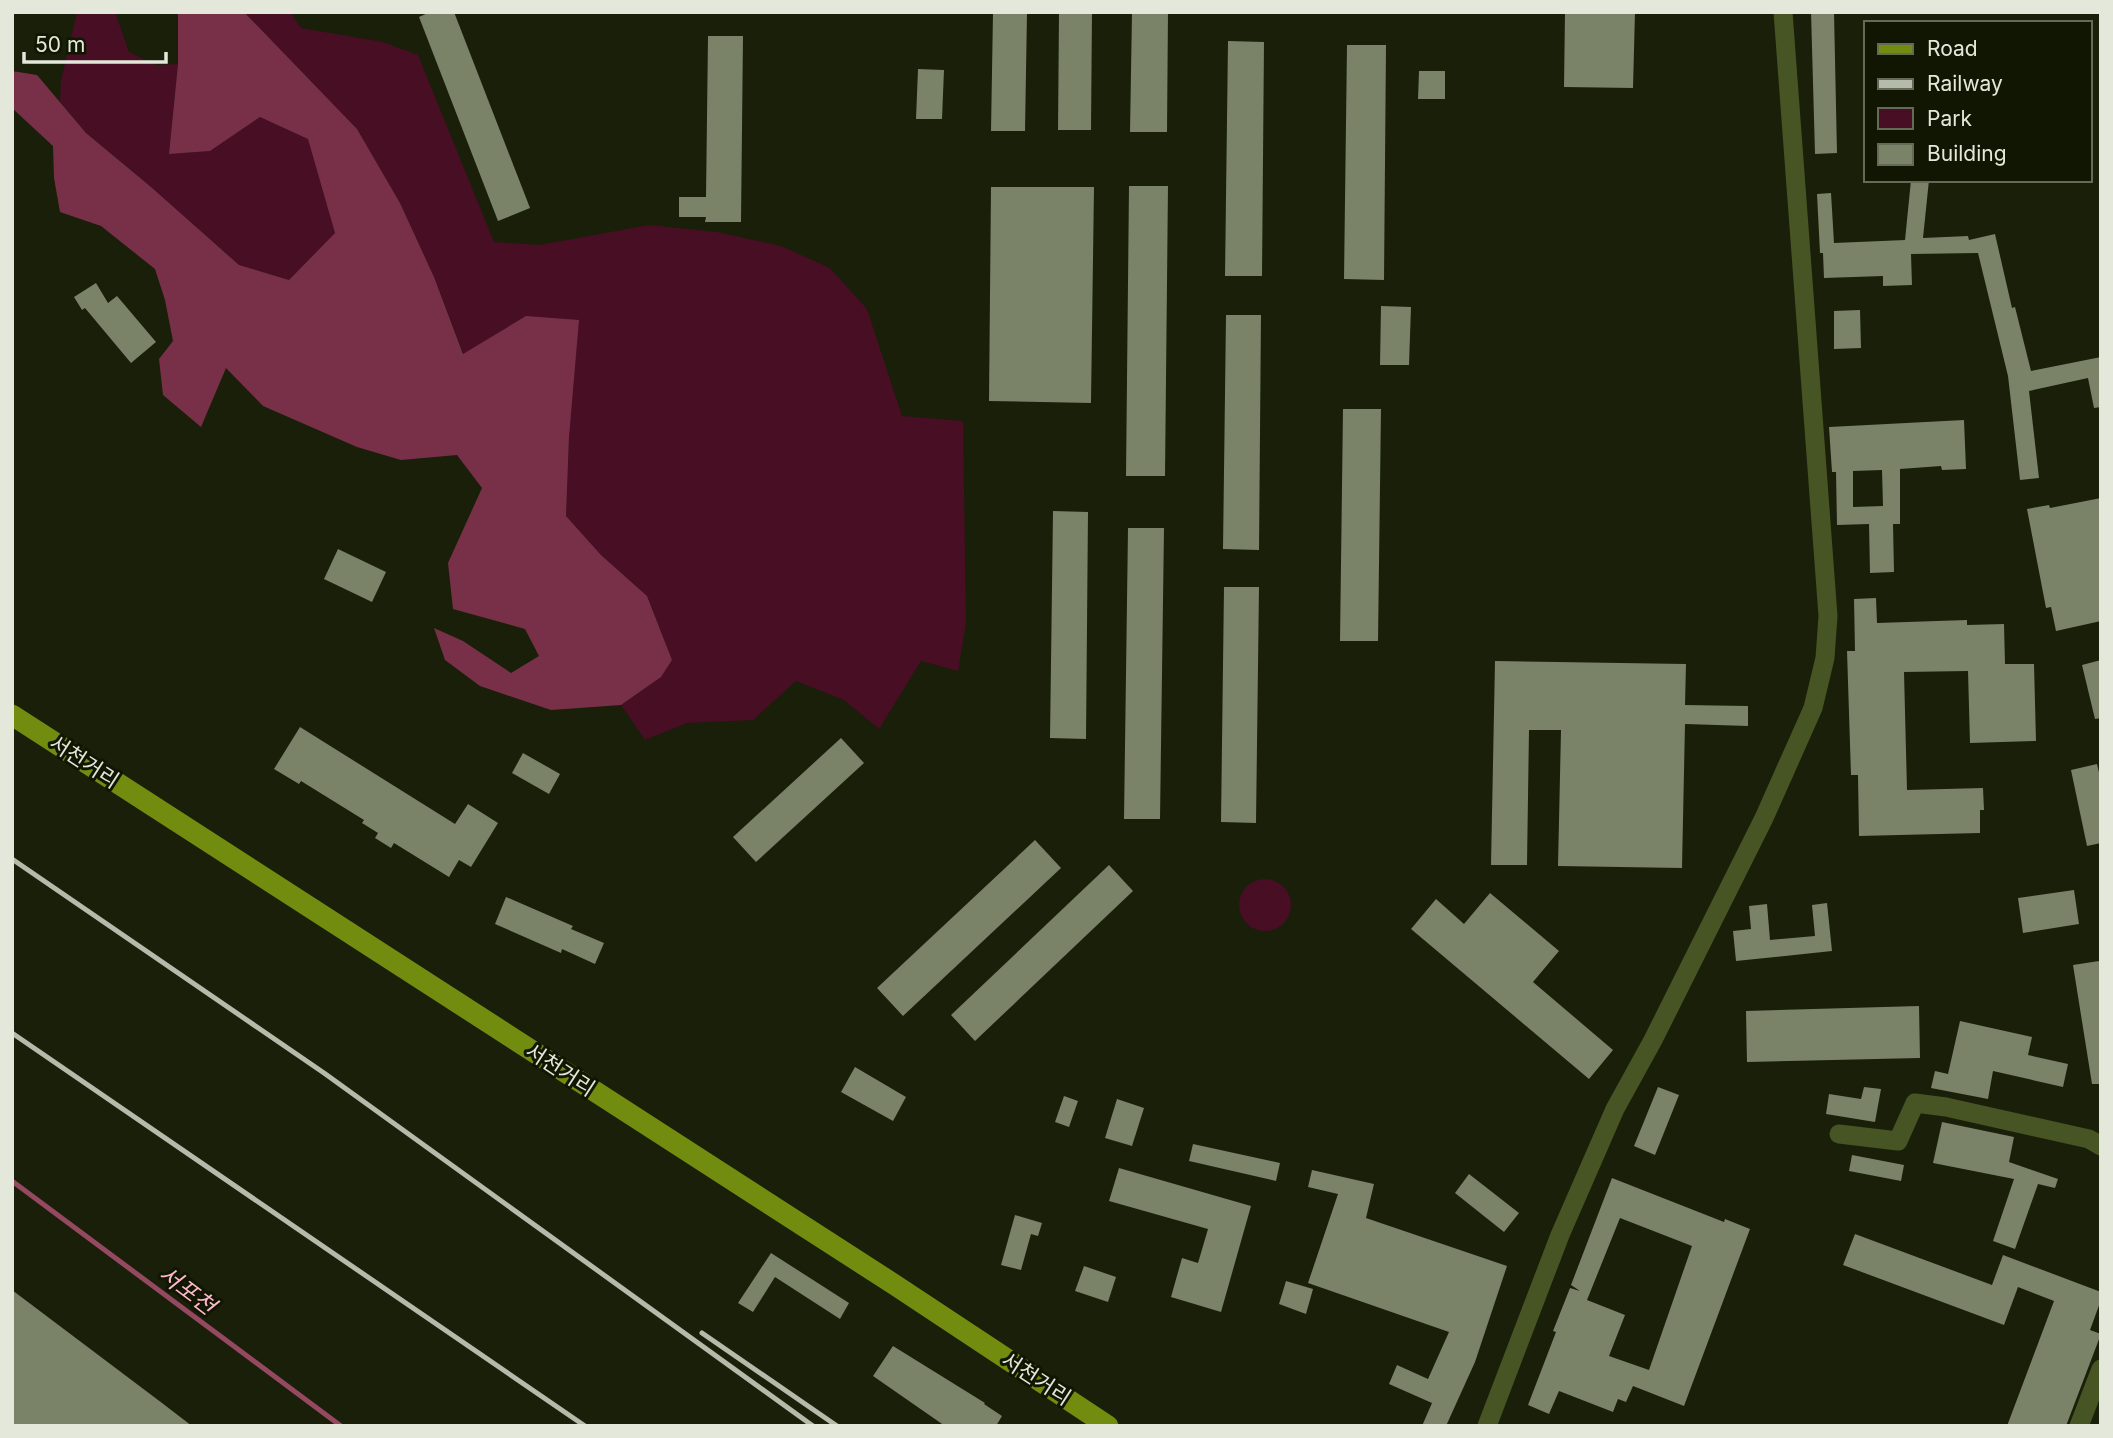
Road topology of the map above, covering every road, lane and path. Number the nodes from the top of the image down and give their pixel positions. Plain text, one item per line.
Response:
1 (1783, 12) edge
2 (12, 715) edge
3 (1839, 1133) dead end
4 (2101, 1146) edge
5 (2101, 1368) edge
6 (1108, 1426) edge
7 (1487, 1426) edge
8 (2079, 1426) edge

1 - 7 street
2 - 6 main road, 서천거리
3 - 4 street
5 - 8 street

